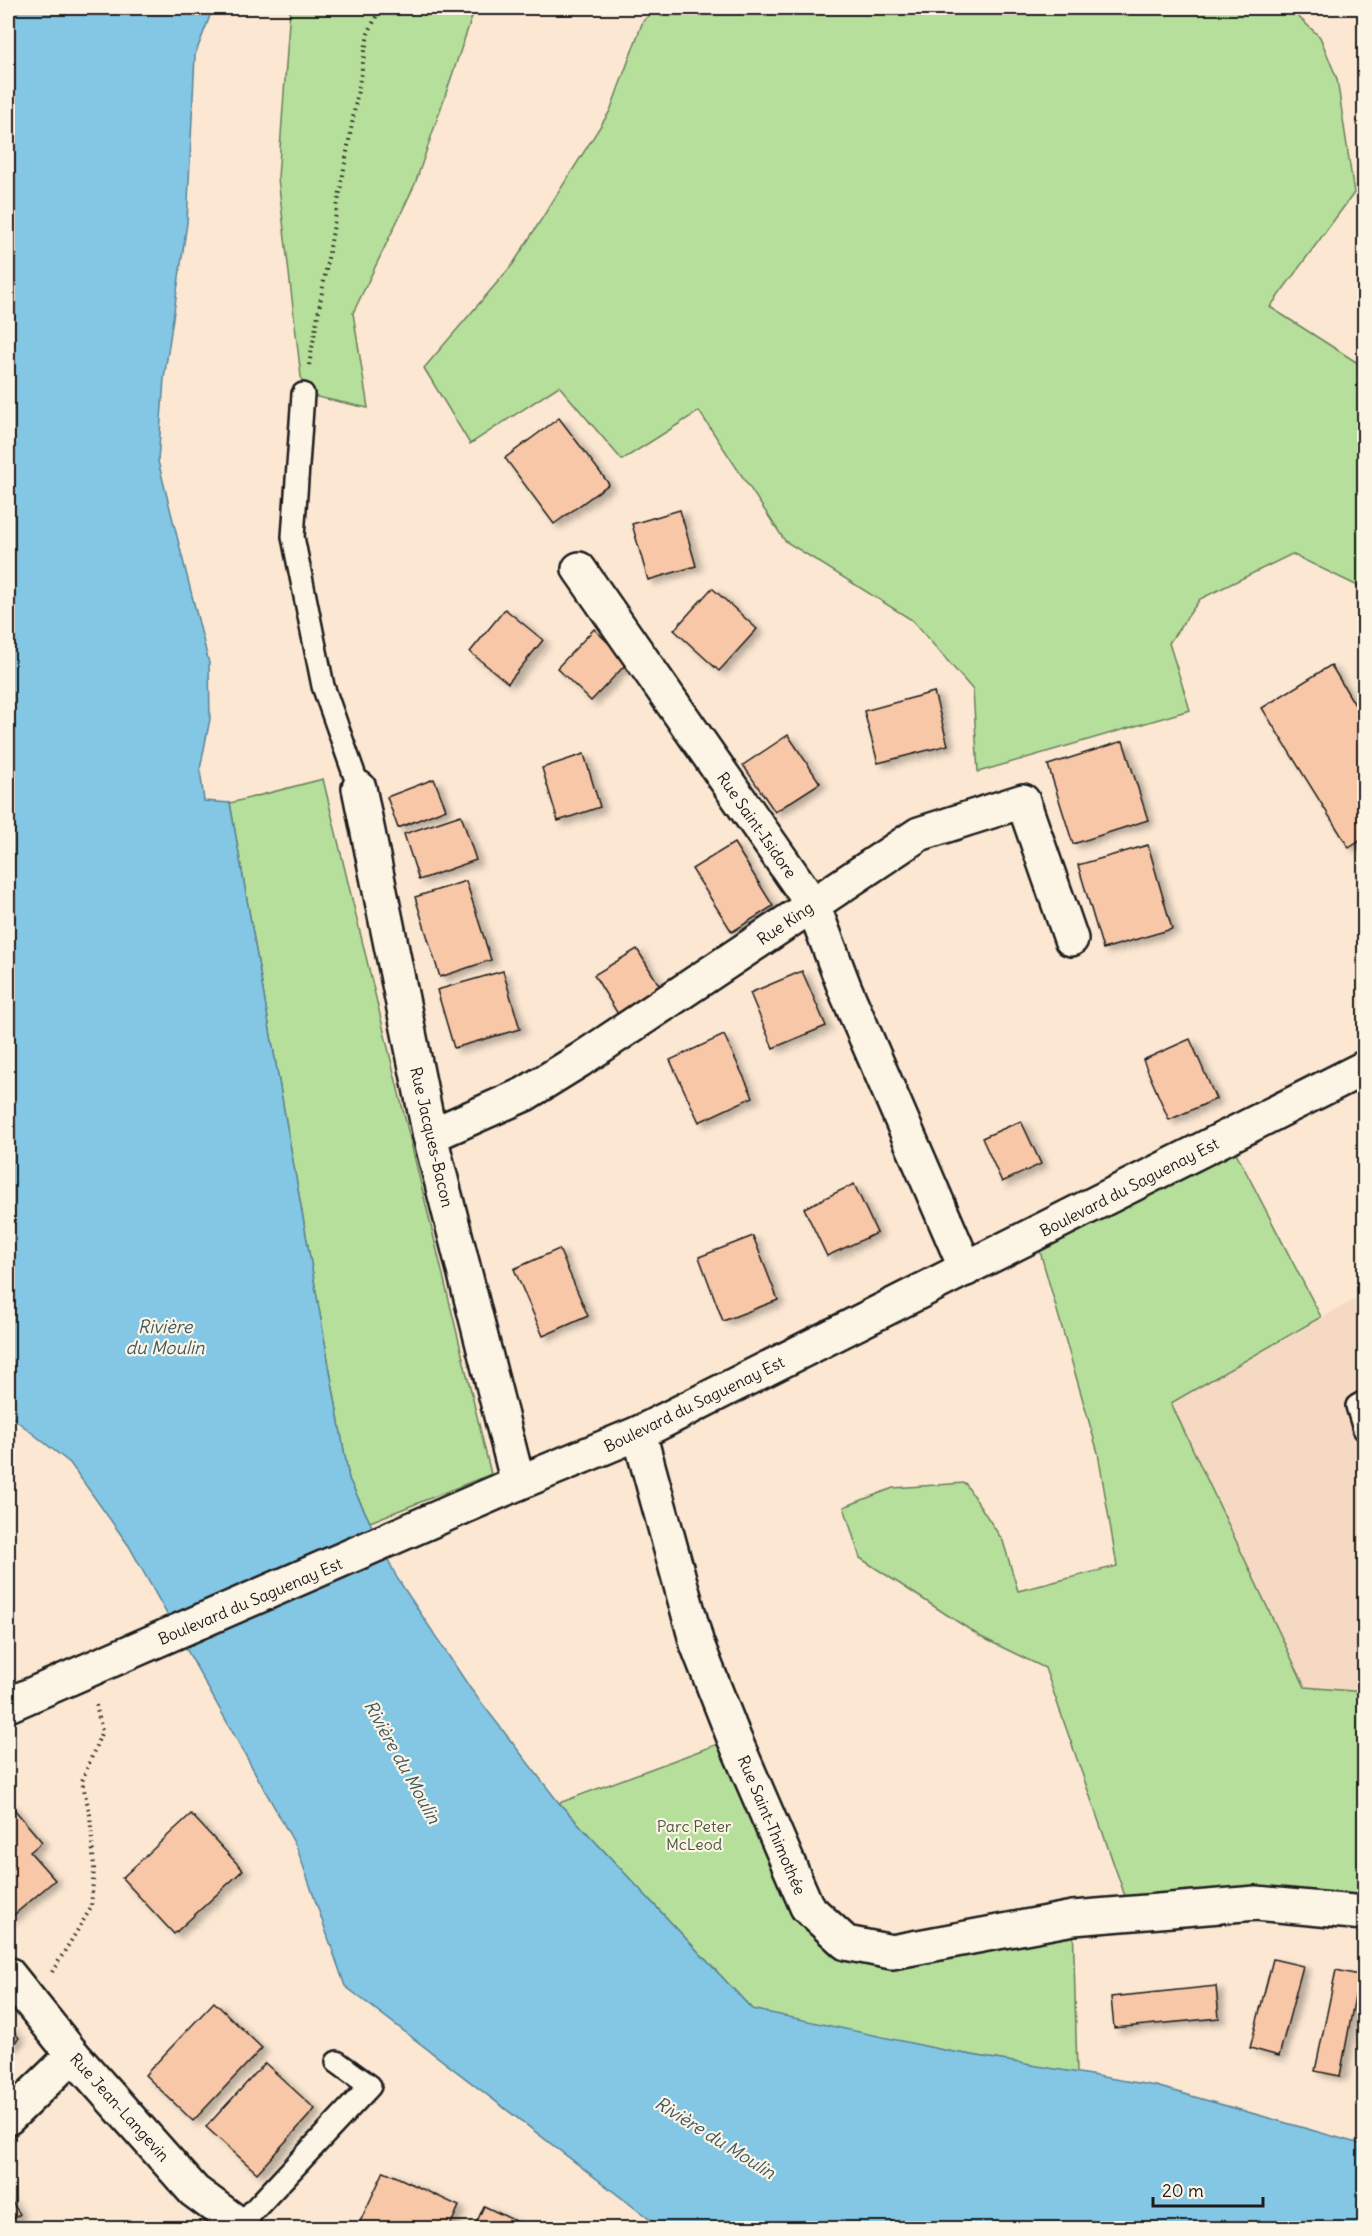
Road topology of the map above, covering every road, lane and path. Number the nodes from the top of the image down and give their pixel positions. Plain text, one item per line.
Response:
1 (380, 8) edge
2 (303, 394) joint
3 (579, 569) dead end
4 (359, 788) joint
5 (813, 905) junction
6 (1071, 939) dead end
7 (1365, 1068) edge
8 (430, 1136) junction
9 (966, 1269) junction
10 (1365, 1402) edge
11 (1365, 1429) edge
12 (639, 1433) junction
13 (518, 1484) junction
14 (89, 1669) junction
15 (8, 1705) edge
16 (1365, 1913) edge
17 (8, 1974) edge
18 (49, 1977) dead end
19 (73, 2055) junction
20 (337, 2062) dead end
21 (8, 2118) edge
22 (242, 2227) edge

1 - 2 path
2 - 4 lane
3 - 5 street, Rue Saint-Isidore
4 - 8 street, Rue Jacques-Bacon
5 - 6 street, Rue King
5 - 8 street, Rue King
5 - 9 street, Rue Saint-Isidore
7 - 9 street, Boulevard du Saguenay Est
8 - 13 street, Rue Jacques-Bacon
9 - 12 street, Boulevard du Saguenay Est
10 - 11 lane
12 - 13 street, Boulevard du Saguenay Est
12 - 16 street, Rue Saint-Thimothée
13 - 14 street, Boulevard du Saguenay Est
14 - 15 street, Boulevard du Saguenay Est
14 - 18 path
17 - 19 street, Rue Jean-Langevin
19 - 21 street
19 - 22 street, Rue Jean-Langevin
20 - 22 lane

